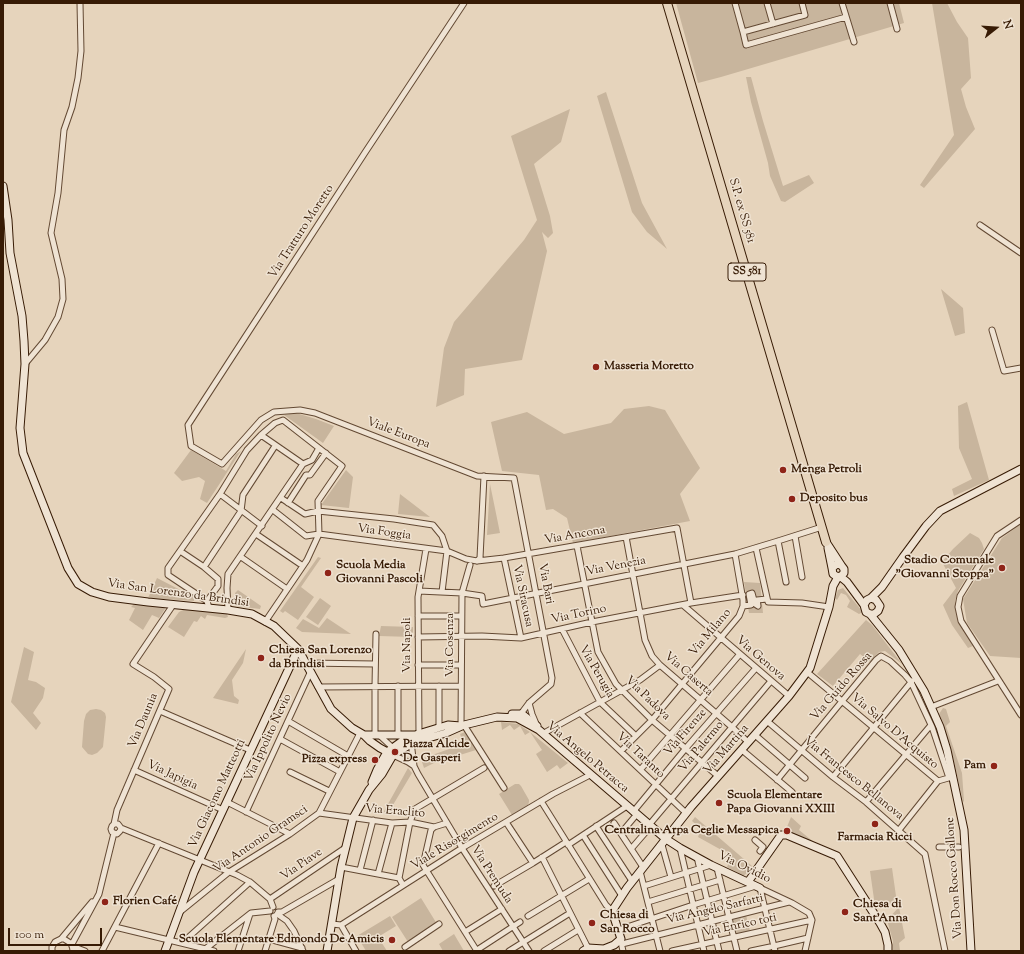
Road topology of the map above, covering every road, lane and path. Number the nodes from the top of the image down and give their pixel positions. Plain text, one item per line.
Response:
1 (80, 3) edge
2 (464, 3) edge
3 (668, 3) edge
4 (735, 3) edge
5 (767, 3) edge
6 (802, 3) edge
7 (842, 3) edge
8 (890, 3) edge
9 (846, 17) junction
10 (774, 24) junction
11 (897, 29) dead end
12 (743, 32) junction
13 (854, 42) dead end
14 (3, 186) edge
15 (980, 225) dead end
16 (1021, 253) edge
17 (992, 330) dead end
18 (25, 364) junction
19 (1021, 368) edge
20 (260, 435) junction
21 (239, 445) junction
22 (276, 446) junction
23 (319, 448) junction
24 (247, 450) junction
25 (326, 453) junction
26 (303, 464) junction
27 (1021, 470) edge
28 (484, 476) junction
29 (514, 478) joint
30 (220, 494) junction
31 (281, 498) junction
32 (288, 503) junction
33 (273, 510) junction
34 (241, 511) junction
35 (318, 511) junction
36 (1021, 520) edge
37 (262, 526) junction
38 (822, 527) junction
39 (256, 534) junction
40 (319, 534) junction
41 (794, 536) junction
42 (626, 537) junction
43 (778, 541) junction
44 (826, 542) junction
45 (577, 546) junction
46 (756, 548) junction
47 (426, 549) junction
48 (180, 551) junction
49 (447, 552) junction
50 (529, 554) junction
51 (735, 554) junction
52 (240, 557) junction
53 (504, 558) junction
54 (466, 559) junction
55 (477, 561) junction
56 (683, 564) junction
57 (470, 565) junction
58 (303, 566) junction
59 (204, 568) junction
60 (843, 568) junction
61 (633, 574) junction
62 (836, 574) junction
63 (802, 577) dead end
64 (786, 582) dead end
65 (584, 583) junction
66 (882, 588) junction
67 (287, 589) junction
68 (419, 591) junction
69 (442, 592) junction
70 (462, 593) junction
71 (537, 593) junction
72 (743, 595) junction
73 (514, 599) junction
74 (767, 599) junction
75 (870, 599) junction
76 (691, 603) junction
77 (173, 604) junction
78 (208, 604) junction
79 (683, 605) junction
80 (864, 605) junction
81 (743, 606) junction
82 (829, 608) junction
83 (879, 608) junction
84 (228, 610) junction
85 (640, 613) junction
86 (870, 614) junction
87 (418, 616) junction
88 (461, 616) junction
89 (265, 622) junction
90 (592, 622) junction
91 (562, 629) junction
92 (883, 630) junction
93 (545, 632) junction
94 (376, 634) dead end
95 (418, 637) junction
96 (461, 637) junction
97 (521, 638) junction
98 (721, 638) junction
99 (298, 648) junction
100 (740, 654) junction
101 (305, 663) junction
102 (375, 664) junction
103 (418, 665) junction
104 (462, 665) junction
105 (660, 665) junction
106 (756, 668) junction
107 (807, 672) junction
108 (310, 673) junction
109 (913, 680) junction
110 (998, 681) junction
111 (771, 682) junction
112 (682, 684) junction
113 (375, 686) junction
114 (398, 686) junction
115 (419, 686) junction
116 (439, 686) junction
117 (462, 686) junction
118 (318, 687) junction
119 (622, 690) junction
120 (789, 696) junction
121 (700, 699) junction
122 (842, 701) junction
123 (600, 702) junction
124 (528, 705) junction
125 (931, 707) junction
126 (160, 711) junction
127 (580, 712) junction
128 (717, 713) junction
129 (1021, 715) edge
130 (519, 716) junction
131 (652, 720) junction
132 (288, 721) junction
133 (767, 721) junction
134 (463, 725) junction
135 (931, 725) junction
136 (537, 726) junction
137 (732, 726) junction
138 (439, 727) junction
139 (873, 727) junction
140 (362, 734) junction
141 (545, 734) junction
142 (671, 734) junction
143 (377, 735) junction
144 (398, 735) junction
145 (755, 735) junction
146 (636, 736) junction
147 (415, 738) junction
148 (280, 739) junction
149 (748, 742) junction
150 (686, 748) junction
151 (250, 750) junction
152 (742, 750) junction
153 (802, 750) junction
154 (621, 751) junction
155 (391, 752) junction
156 (906, 754) junction
157 (348, 756) junction
158 (702, 762) junction
159 (790, 765) junction
160 (414, 766) junction
161 (484, 768) dead end
162 (640, 769) junction
163 (134, 770) junction
164 (290, 772) dead end
165 (340, 772) junction
166 (590, 775) junction
167 (718, 776) junction
168 (833, 777) junction
169 (951, 777) junction
170 (805, 778) dead end
171 (777, 780) junction
172 (938, 781) junction
173 (656, 784) junction
174 (504, 788) dead end
175 (329, 791) junction
176 (792, 792) dead end
177 (433, 799) junction
178 (671, 799) junction
179 (541, 801) junction
180 (227, 802) junction
181 (866, 802) junction
182 (627, 806) junction
183 (223, 810) junction
184 (246, 812) junction
185 (319, 813) junction
186 (635, 813) junction
187 (686, 813) junction
188 (353, 818) junction
189 (373, 820) junction
190 (410, 822) junction
191 (506, 822) junction
192 (392, 823) junction
193 (447, 823) junction
194 (614, 823) dead end
195 (114, 824) junction
196 (596, 826) junction
197 (650, 826) junction
198 (434, 827) junction
199 (121, 828) junction
200 (898, 830) junction
201 (114, 833) junction
202 (621, 833) junction
203 (290, 834) junction
204 (582, 835) junction
205 (755, 840) dead end
206 (664, 842) junction
207 (159, 843) junction
208 (567, 843) junction
209 (959, 847) dead end
210 (345, 848) junction
211 (462, 848) junction
212 (680, 848) junction
213 (939, 848) dead end
214 (631, 849) junction
215 (760, 851) dead end
216 (542, 857) junction
217 (697, 857) junction
218 (200, 860) junction
219 (533, 863) junction
220 (714, 866) junction
221 (341, 867) junction
222 (700, 868) junction
223 (642, 869) junction
224 (360, 870) junction
225 (426, 870) junction
226 (229, 872) junction
227 (686, 873) junction
228 (378, 874) junction
229 (399, 878) junction
230 (589, 878) junction
231 (671, 878) junction
232 (338, 879) junction
233 (720, 880) junction
234 (632, 881) junction
235 (250, 882) junction
236 (748, 882) junction
237 (403, 885) junction
238 (704, 885) junction
239 (494, 886) dead end
240 (644, 886) junction
241 (758, 887) junction
242 (689, 889) junction
243 (99, 894) junction
244 (562, 896) junction
245 (622, 896) junction
246 (724, 896) junction
247 (270, 899) junction
248 (707, 900) junction
249 (648, 902) junction
250 (790, 902) junction
251 (693, 905) junction
252 (271, 909) junction
253 (502, 909) junction
254 (766, 909) junction
255 (180, 910) junction
256 (612, 911) junction
257 (250, 913) junction
258 (570, 913) junction
259 (276, 915) junction
260 (528, 916) dead end
261 (729, 917) junction
262 (652, 918) junction
263 (812, 919) junction
264 (712, 921) junction
265 (520, 922) dead end
266 (332, 924) junction
267 (439, 924) dead end
268 (697, 924) junction
269 (340, 925) junction
270 (513, 926) junction
271 (115, 927) junction
272 (770, 929) junction
273 (578, 930) junction
274 (618, 930) junction
275 (465, 932) junction
276 (656, 935) junction
277 (733, 937) junction
278 (808, 938) junction
279 (61, 939) junction
280 (269, 939) junction
281 (168, 941) junction
282 (621, 941) junction
283 (717, 941) junction
284 (523, 942) junction
285 (182, 943) junction
286 (702, 944) junction
287 (72, 947) edge
288 (404, 947) dead end
289 (773, 948) edge
290 (302, 949) edge
291 (51, 950) edge
292 (205, 950) edge
293 (477, 950) edge
294 (585, 950) edge
295 (86, 951) edge
296 (102, 951) edge
297 (165, 951) edge
298 (214, 951) edge
299 (238, 951) edge
300 (265, 951) edge
301 (327, 951) edge
302 (356, 951) edge
303 (509, 951) edge
304 (529, 951) edge
305 (544, 951) edge
306 (623, 951) edge
307 (660, 951) edge
308 (672, 951) edge
309 (704, 951) edge
310 (719, 951) edge
311 (737, 951) edge
312 (751, 951) edge
313 (805, 951) edge
314 (888, 951) edge
315 (945, 951) edge
316 (971, 951) edge

1 - 18 street
2 - 21 street, Via Tratturo Moretto
3 - 38 main road, S.P. ex SS 581 / SS 581
4 - 12 street
5 - 10 street
6 - 10 street
7 - 9 street
8 - 11 street
9 - 12 street
9 - 13 street
10 - 12 street
14 - 18 street, Via San Lorenzo da Brindisi
15 - 16 street
17 - 19 street
18 - 77 street, Via San Lorenzo da Brindisi
20 - 22 street
20 - 23 street
20 - 24 street
21 - 24 street
21 - 28 street, Viale Europa
22 - 26 street
22 - 34 street
23 - 25 street
23 - 26 street
24 - 30 street
25 - 32 street
25 - 35 street
26 - 31 street
27 - 66 street
28 - 29 street, Viale Europa
28 - 55 street
29 - 50 street, Via Bari
30 - 34 street
30 - 48 street
31 - 32 street
31 - 33 street
32 - 35 street
33 - 37 street
33 - 40 street, Via Foggia
34 - 37 street
34 - 59 street
35 - 40 street
35 - 49 street
36 - 110 street
37 - 39 street
38 - 41 street, Via Venezia
38 - 44 main road, S.P. ex SS 581 / SS 581
39 - 52 street
39 - 58 street
40 - 47 street, Via Foggia
40 - 58 street
41 - 43 street, Via Venezia
41 - 63 street
42 - 45 street, Via Ancona
42 - 56 street, Via Ancona
42 - 61 street, Via Caserta
43 - 46 street, Via Venezia
43 - 64 street
44 - 60 street
44 - 62 street
45 - 50 street, Via Ancona
45 - 65 street, Via Padova
46 - 51 street, Via Venezia
46 - 74 street
47 - 49 street, Via Foggia
47 - 68 street, Via Napoli
48 - 59 street
48 - 78 street
49 - 54 street, Via Foggia
49 - 69 street
50 - 53 street, Via Ancona
50 - 71 street, Via Bari
51 - 56 street, Via Venezia
51 - 72 street, Via Milano
52 - 67 street
52 - 84 street
53 - 55 street, Via Ancona
53 - 73 street, Via Siracusa
54 - 55 street, Via Foggia
54 - 57 street
55 - 57 street
56 - 61 street, Via Venezia
56 - 76 street
57 - 70 street, Via Cosenza
58 - 67 street
59 - 78 street
60 - 62 street, Via Martina
60 - 62 street
60 - 75 street
61 - 65 street, Via Venezia
61 - 85 street, Via Caserta
62 - 80 street
62 - 82 street, Via Martina
65 - 71 street, Via Venezia
65 - 90 street, Via Padova
66 - 75 street
66 - 83 street
67 - 89 street
68 - 69 street, Via Venezia
68 - 87 street, Via Napoli
69 - 70 street, Via Venezia
70 - 73 street, Via Venezia
70 - 88 street, Via Cosenza
71 - 73 street, Via Venezia
71 - 93 street, Via Bari
72 - 76 street, Via Torino
72 - 81 street, Via Milano
73 - 97 street, Via Siracusa
74 - 81 street
74 - 82 street
75 - 80 street
75 - 83 street
76 - 79 street, Via Torino
77 - 78 street, Via San Lorenzo da Brindisi
77 - 126 street, Via Daunia
78 - 84 street, Via San Lorenzo da Brindisi
79 - 85 street, Via Torino
79 - 98 street, Via Genova
80 - 86 street
81 - 98 street, Via Milano
82 - 107 street, Via Martina
83 - 86 street
83 - 92 street
84 - 89 street, Via San Lorenzo da Brindisi
85 - 90 street, Via Torino
85 - 105 street, Via Caserta
86 - 92 street, Via Don Rocco Gallone
87 - 88 street
87 - 95 street, Via Napoli
88 - 96 street, Via Cosenza
89 - 99 street, Via San Lorenzo da Brindisi
90 - 91 street, Via Torino
90 - 119 street, Via Padova
91 - 93 street, Via Torino
91 - 123 street, Via Perugia
92 - 109 street, Via Don Rocco Gallone
93 - 97 street, Via Torino
93 - 124 street, Via Bari
94 - 102 street
95 - 96 street, Via Torino
95 - 103 street, Via Napoli
96 - 97 street, Via Torino
96 - 104 street, Via Cosenza
98 - 100 street, Via Genova
98 - 112 street, Via Milano
99 - 101 street, Via San Lorenzo da Brindisi
99 - 151 street, Via Giacomo Matteotti
100 - 106 street, Via Genova
100 - 121 street
101 - 102 street
101 - 108 street, Via San Lorenzo da Brindisi
102 - 113 street
103 - 104 street
103 - 115 street, Via Napoli
104 - 117 street, Via Cosenza
105 - 112 street, Via Caserta
105 - 119 street
106 - 111 street, Via Genova
106 - 128 street, Via Firenze
107 - 120 street, Via Martina
107 - 122 street, Via Salvo D'Acquisto
108 - 118 street, Via San Lorenzo da Brindisi
108 - 132 street, Via Ippolito Nevio
109 - 122 street, Via Guido Rossa
109 - 125 street, Via Don Rocco Gallone
109 - 135 street
109 - 139 street
110 - 125 street
110 - 129 street
111 - 120 street, Via Genova
111 - 137 street, Via Palermo
112 - 121 street, Via Caserta
112 - 131 street, Via Milano
113 - 114 street
113 - 118 street
113 - 143 street
114 - 115 street
114 - 144 street
115 - 116 street
115 - 147 street, Via Napoli
116 - 117 street
116 - 138 street
117 - 134 street, Via Cosenza
118 - 140 street, Via San Lorenzo da Brindisi
119 - 123 street
119 - 131 street, Via Padova
120 - 133 street, Via Martina
121 - 128 street, Via Caserta
121 - 142 street
122 - 139 street, Via Salvo D'Acquisto
122 - 153 street, Via Guido Rossa
123 - 127 street
123 - 146 street, Via Perugia
124 - 130 street
124 - 136 street
125 - 169 street, Via Don Rocco Gallone
126 - 151 street
126 - 163 street, Via Daunia
127 - 141 street
127 - 154 street, Via Taranto
128 - 137 street, Via Caserta
128 - 150 street, Via Firenze
130 - 134 street
130 - 136 street
130 - 141 street, Via Angelo Petracca
131 - 142 street, Via Padova
131 - 146 street, Via Milano
132 - 148 street, Via Ippolito Nevio
132 - 157 street
133 - 145 street, Via Martina
133 - 153 street, Via Francesco Bellanova
134 - 138 street
134 - 147 street
134 - 174 street
135 - 156 street
135 - 169 street
136 - 141 street
137 - 149 street, Via Caserta
137 - 158 street, Via Palermo
138 - 147 street
139 - 156 street, Via Salvo D'Acquisto
139 - 168 street
140 - 143 street
140 - 155 street, Via San Lorenzo da Brindisi
140 - 157 street, Via Antonio Gramsci
141 - 166 street, Via Angelo Petracca
142 - 150 street, Via Padova
142 - 162 street
143 - 144 street
143 - 155 street
144 - 147 street
145 - 149 street, Via Martina
145 - 159 street
146 - 154 street, Via Milano
147 - 155 street
147 - 160 street, Via Premuda
148 - 165 street
148 - 184 street, Via Ippolito Nevio
149 - 152 street, Via Martina
150 - 158 street, Via Padova
150 - 173 street, Via Firenze
151 - 180 street, Via Giacomo Matteotti
152 - 167 street, Via Martina
152 - 171 street
153 - 159 street, Via Guido Rossa
153 - 168 street, Via Francesco Bellanova
154 - 162 street, Via Taranto
155 - 160 street
155 - 188 street
156 - 172 street, Via Salvo D'Acquisto
156 - 181 street
157 - 165 street, Via Antonio Gramsci
158 - 167 street, Via Padova
158 - 178 street, Via Palermo
159 - 170 street
159 - 171 street, Via Guido Rossa
160 - 177 street, Via Premuda
161 - 177 street
162 - 173 street, Via Taranto
163 - 183 street, Via Japigia
163 - 195 street, Via Daunia
164 - 175 street
165 - 175 street, Via Antonio Gramsci
166 - 179 street, Viale Risorgimento
166 - 182 street, Via Angelo Petracca
167 - 187 street, Via Martina
168 - 181 street, Via Francesco Bellanova
169 - 172 street, Via Salvo D'Acquisto
169 - 316 street, Via Don Rocco Gallone
171 - 176 street
172 - 200 street
173 - 178 street, Via Taranto
173 - 186 street, Via Firenze
175 - 185 street, Via Antonio Gramsci
177 - 190 street
177 - 193 street, Via Premuda
178 - 187 street, Via Taranto
178 - 197 street, Via Palermo
179 - 191 street, Viale Risorgimento
179 - 208 street
180 - 183 street, Via Giacomo Matteotti
180 - 184 street
181 - 200 street, Via Francesco Bellanova
182 - 186 street, Via Angelo Petracca
182 - 196 street
183 - 218 street, Via Giacomo Matteotti
184 - 203 street
185 - 188 street, Via Eraclito
185 - 203 street, Via Antonio Gramsci
186 - 197 street, Via Angelo Petracca
186 - 202 street, Via Firenze
187 - 206 street, Via Martina
188 - 189 street, Via Eraclito
188 - 210 street
189 - 192 street, Via Eraclito
189 - 224 street
190 - 192 street, Via Eraclito
190 - 198 street, Via Eraclito
190 - 229 street
191 - 211 street, Viale Risorgimento
191 - 219 street
192 - 228 street
193 - 198 street
193 - 211 street, Via Premuda
194 - 202 street
195 - 199 street
195 - 201 street
196 - 204 street
196 - 234 street
197 - 206 street, Via Angelo Petracca
197 - 214 street, Via Palermo
198 - 225 street
199 - 201 street
199 - 207 street
200 - 315 street, Via Francesco Bellanova
201 - 243 street
202 - 214 street
203 - 226 street, Via Antonio Gramsci
204 - 208 street
204 - 245 street
205 - 215 street
206 - 212 street, Via Ovidio
206 - 223 street, Via Martina
206 - 231 street
207 - 218 street
207 - 271 street
208 - 216 street
208 - 230 street
209 - 213 street
210 - 221 street
210 - 247 street, Via Piave
211 - 225 street, Viale Risorgimento
211 - 253 street, Via Premuda
212 - 217 street, Via Ovidio
212 - 227 street
214 - 223 street
216 - 219 street
216 - 244 street
217 - 220 street, Via Ovidio
217 - 222 street
218 - 226 street
218 - 255 street, Via Giacomo Matteotti
219 - 239 street
220 - 222 street
220 - 233 street
220 - 236 street, Via Ovidio
221 - 224 street
221 - 232 street
222 - 227 street
222 - 238 street
223 - 234 street, Via Martina
223 - 240 street
224 - 228 street
225 - 237 street, Viale Risorgimento
225 - 275 street
226 - 235 street
226 - 255 street, Via Antonio Gramsci
227 - 231 street
227 - 242 street
228 - 229 street
229 - 237 street
230 - 244 street
230 - 256 street
231 - 240 street
232 - 259 street
232 - 266 street
233 - 238 street
233 - 246 street
234 - 245 street, Via Martina
235 - 247 street
235 - 285 street
236 - 241 street, Via Ovidio
236 - 314 street
237 - 269 street, Viale Risorgimento
238 - 242 street
238 - 248 street
240 - 249 street
241 - 246 street
241 - 250 street, Via Ovidio
241 - 254 street
242 - 249 street
242 - 251 street
243 - 279 street
243 - 287 street
244 - 258 street
244 - 260 street
245 - 256 street, Via Martina
246 - 248 street
246 - 261 street
247 - 252 street
248 - 251 street
248 - 264 street
249 - 262 street
250 - 254 street, Via Angelo Sarfatti
250 - 263 street, Via Ovidio
251 - 262 street
251 - 268 street
252 - 257 street
252 - 259 street
253 - 270 street, Via Premuda
253 - 275 street
254 - 261 street, Via Angelo Sarfatti
254 - 272 street
255 - 281 street, Via Giacomo Matteotti
256 - 274 street
257 - 292 street
257 - 299 street
258 - 273 street
258 - 284 street
259 - 280 street
259 - 290 street
261 - 264 street, Via Angelo Sarfatti
261 - 277 street
262 - 274 street
262 - 276 street
263 - 272 street, Via Enrico toti
263 - 278 street
264 - 268 street, Via Angelo Sarfatti
264 - 283 street
265 - 270 street
266 - 269 street
266 - 301 street
267 - 288 street
268 - 276 street, Via Angelo Sarfatti
268 - 286 street
269 - 302 street
270 - 284 street, Via Premuda
270 - 293 street
271 - 281 street
271 - 296 street
272 - 277 street, Via Enrico toti
272 - 289 street
273 - 294 street
273 - 305 street
274 - 282 street
275 - 293 street
276 - 282 street, Via Angelo Sarfatti
276 - 307 street
277 - 283 street, Via Enrico toti
277 - 311 street
278 - 289 street
278 - 313 street
279 - 287 street
279 - 291 street
280 - 290 street
280 - 300 street
281 - 285 street
281 - 297 street, Via Giacomo Matteotti
282 - 294 street
282 - 306 street
283 - 286 street, Via Enrico toti
283 - 310 street
284 - 303 street
284 - 304 street, Via Premuda
285 - 292 street
286 - 308 street, Via Enrico toti
286 - 309 street
287 - 295 street
289 - 312 street
292 - 298 street

